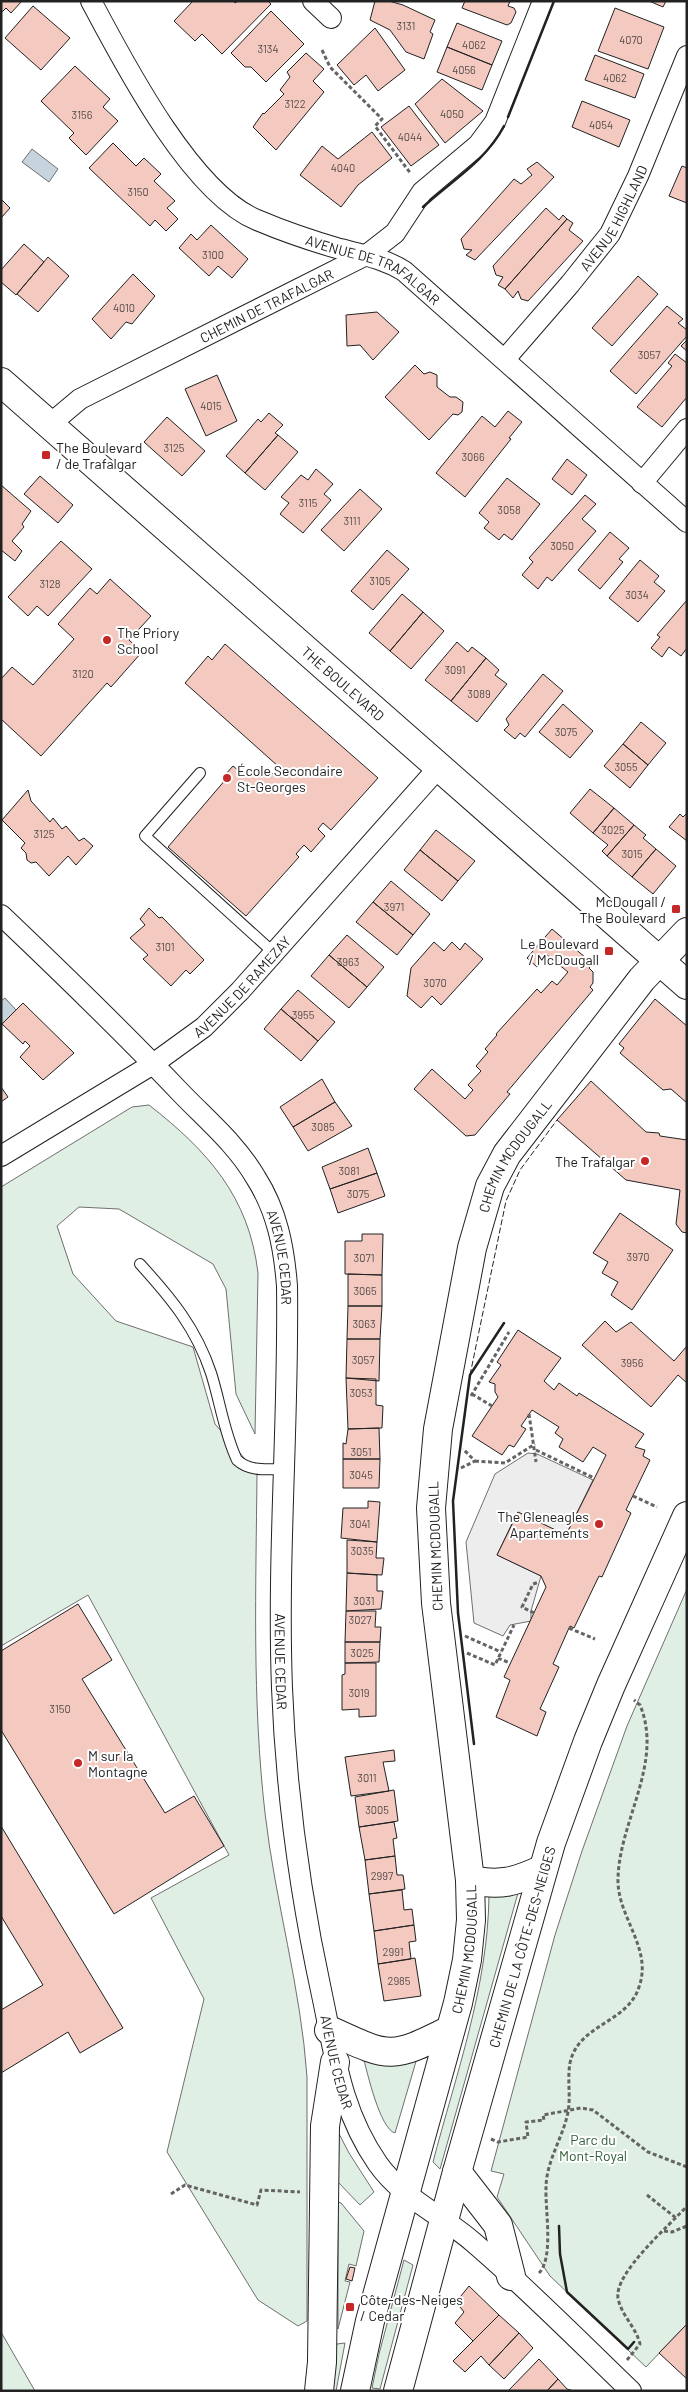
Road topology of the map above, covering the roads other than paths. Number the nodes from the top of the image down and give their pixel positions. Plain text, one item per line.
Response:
1 (91, 1) edge
2 (313, 1) edge
3 (543, 1) edge
4 (331, 18) dead end
5 (687, 56) edge
6 (368, 254) junction
7 (505, 359) junction
8 (1, 382) edge
9 (49, 424) junction
10 (687, 429) edge
11 (642, 482) junction
12 (687, 522) edge
13 (439, 767) junction
14 (200, 773) dead end
15 (1, 914) edge
16 (687, 932) edge
17 (274, 953) junction
18 (659, 961) junction
19 (687, 985) edge
20 (153, 1064) junction
21 (1, 1156) edge
22 (140, 1264) dead end
23 (284, 1469) junction
24 (687, 1516) edge
25 (543, 1869) junction
26 (470, 1880) junction
27 (328, 2030) junction
28 (450, 2030) junction
29 (335, 2062) junction
30 (457, 2172) junction
31 (406, 2194) junction
32 (444, 2220) junction
33 (511, 2276) junction
34 (319, 2391) edge
35 (355, 2391) edge
36 (398, 2391) edge
37 (631, 2391) edge

1 - 6 street, AVENUE DE TRAFALGAR
2 - 4 street
3 - 6 street, CHEMIN DE TRAFALGAR
5 - 7 street, AVENUE HIGHLAND
6 - 7 street, AVENUE DE TRAFALGAR
6 - 9 street, CHEMIN DE TRAFALGAR
7 - 11 street, AVENUE DE TRAFALGAR
8 - 9 main road, THE BOULEVARD
9 - 13 main road, THE BOULEVARD
10 - 11 street
11 - 12 street, AVENUE DE TRAFALGAR
13 - 17 street, AVENUE DE RAMEZAY
13 - 18 main road, THE BOULEVARD
14 - 17 lane
15 - 20 street, AVENUE CEDAR
16 - 18 main road, CHEMIN MCDOUGALL
17 - 20 street, AVENUE DE RAMEZAY
18 - 19 main road, THE BOULEVARD
18 - 26 main road, CHEMIN MCDOUGALL
20 - 21 street, AVENUE DE RAMEZAY
20 - 23 street, AVENUE CEDAR
22 - 23 lane
23 - 27 street, AVENUE CEDAR
24 - 25 main road, CHEMIN DE LA CÔTE-DES-NEIGES
25 - 26 main road
25 - 30 main road, CHEMIN DE LA CÔTE-DES-NEIGES
26 - 28 main road, CHEMIN MCDOUGALL
27 - 28 main road
27 - 29 street, AVENUE CEDAR
28 - 31 main road, CHEMIN MCDOUGALL
29 - 31 street, AVENUE CEDAR
29 - 34 main road
30 - 32 main road, CHEMIN DE LA CÔTE-DES-NEIGES
30 - 33 main road
31 - 32 street, AVENUE CEDAR
31 - 35 main road, CHEMIN MCDOUGALL
32 - 33 street, AVENUE CEDAR
32 - 36 main road, CHEMIN DE LA CÔTE-DES-NEIGES
33 - 37 street, AVENUE CEDAR

